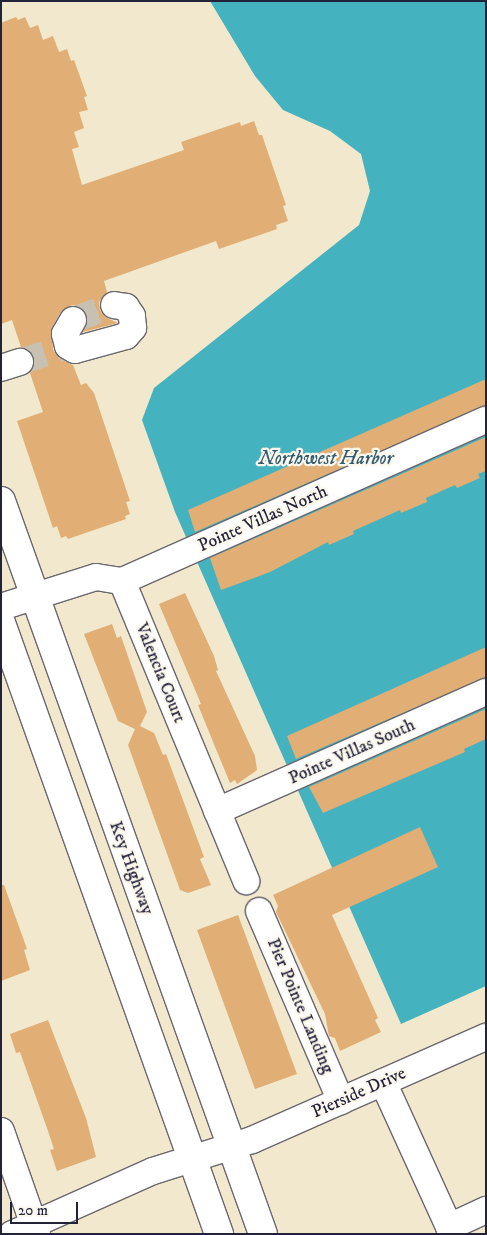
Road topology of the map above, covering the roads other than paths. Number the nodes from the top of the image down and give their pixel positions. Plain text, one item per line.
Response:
1 (114, 305) dead end
2 (73, 320) dead end
3 (486, 420) edge
4 (1, 501) edge
5 (122, 581) junction
6 (34, 596) junction
7 (1, 606) edge
8 (1, 623) edge
9 (486, 692) edge
10 (217, 811) junction
11 (246, 881) dead end
12 (259, 911) dead end
13 (486, 1037) edge
14 (383, 1082) junction
15 (340, 1101) junction
16 (1, 1131) edge
17 (231, 1146) junction
18 (193, 1158) junction
19 (486, 1210) edge
20 (27, 1231) edge
21 (219, 1234) edge
22 (263, 1234) edge

1 - 2 street
3 - 5 street, Pointe Villas North
4 - 6 main road, Key Highway
5 - 6 street
5 - 10 street, Valencia Court
6 - 7 street
6 - 17 main road, Key Highway
8 - 18 main road
9 - 10 street, Pointe Villas South
10 - 11 street, Valencia Court
12 - 15 street, Pier Pointe Landing
13 - 14 street, Pierside Drive
14 - 15 street, Pierside Drive
14 - 19 street
15 - 17 street, Pierside Drive
16 - 20 street
17 - 18 street, Pierside Drive
17 - 22 main road, Key Highway
18 - 20 street, Pierside Drive
18 - 21 main road

